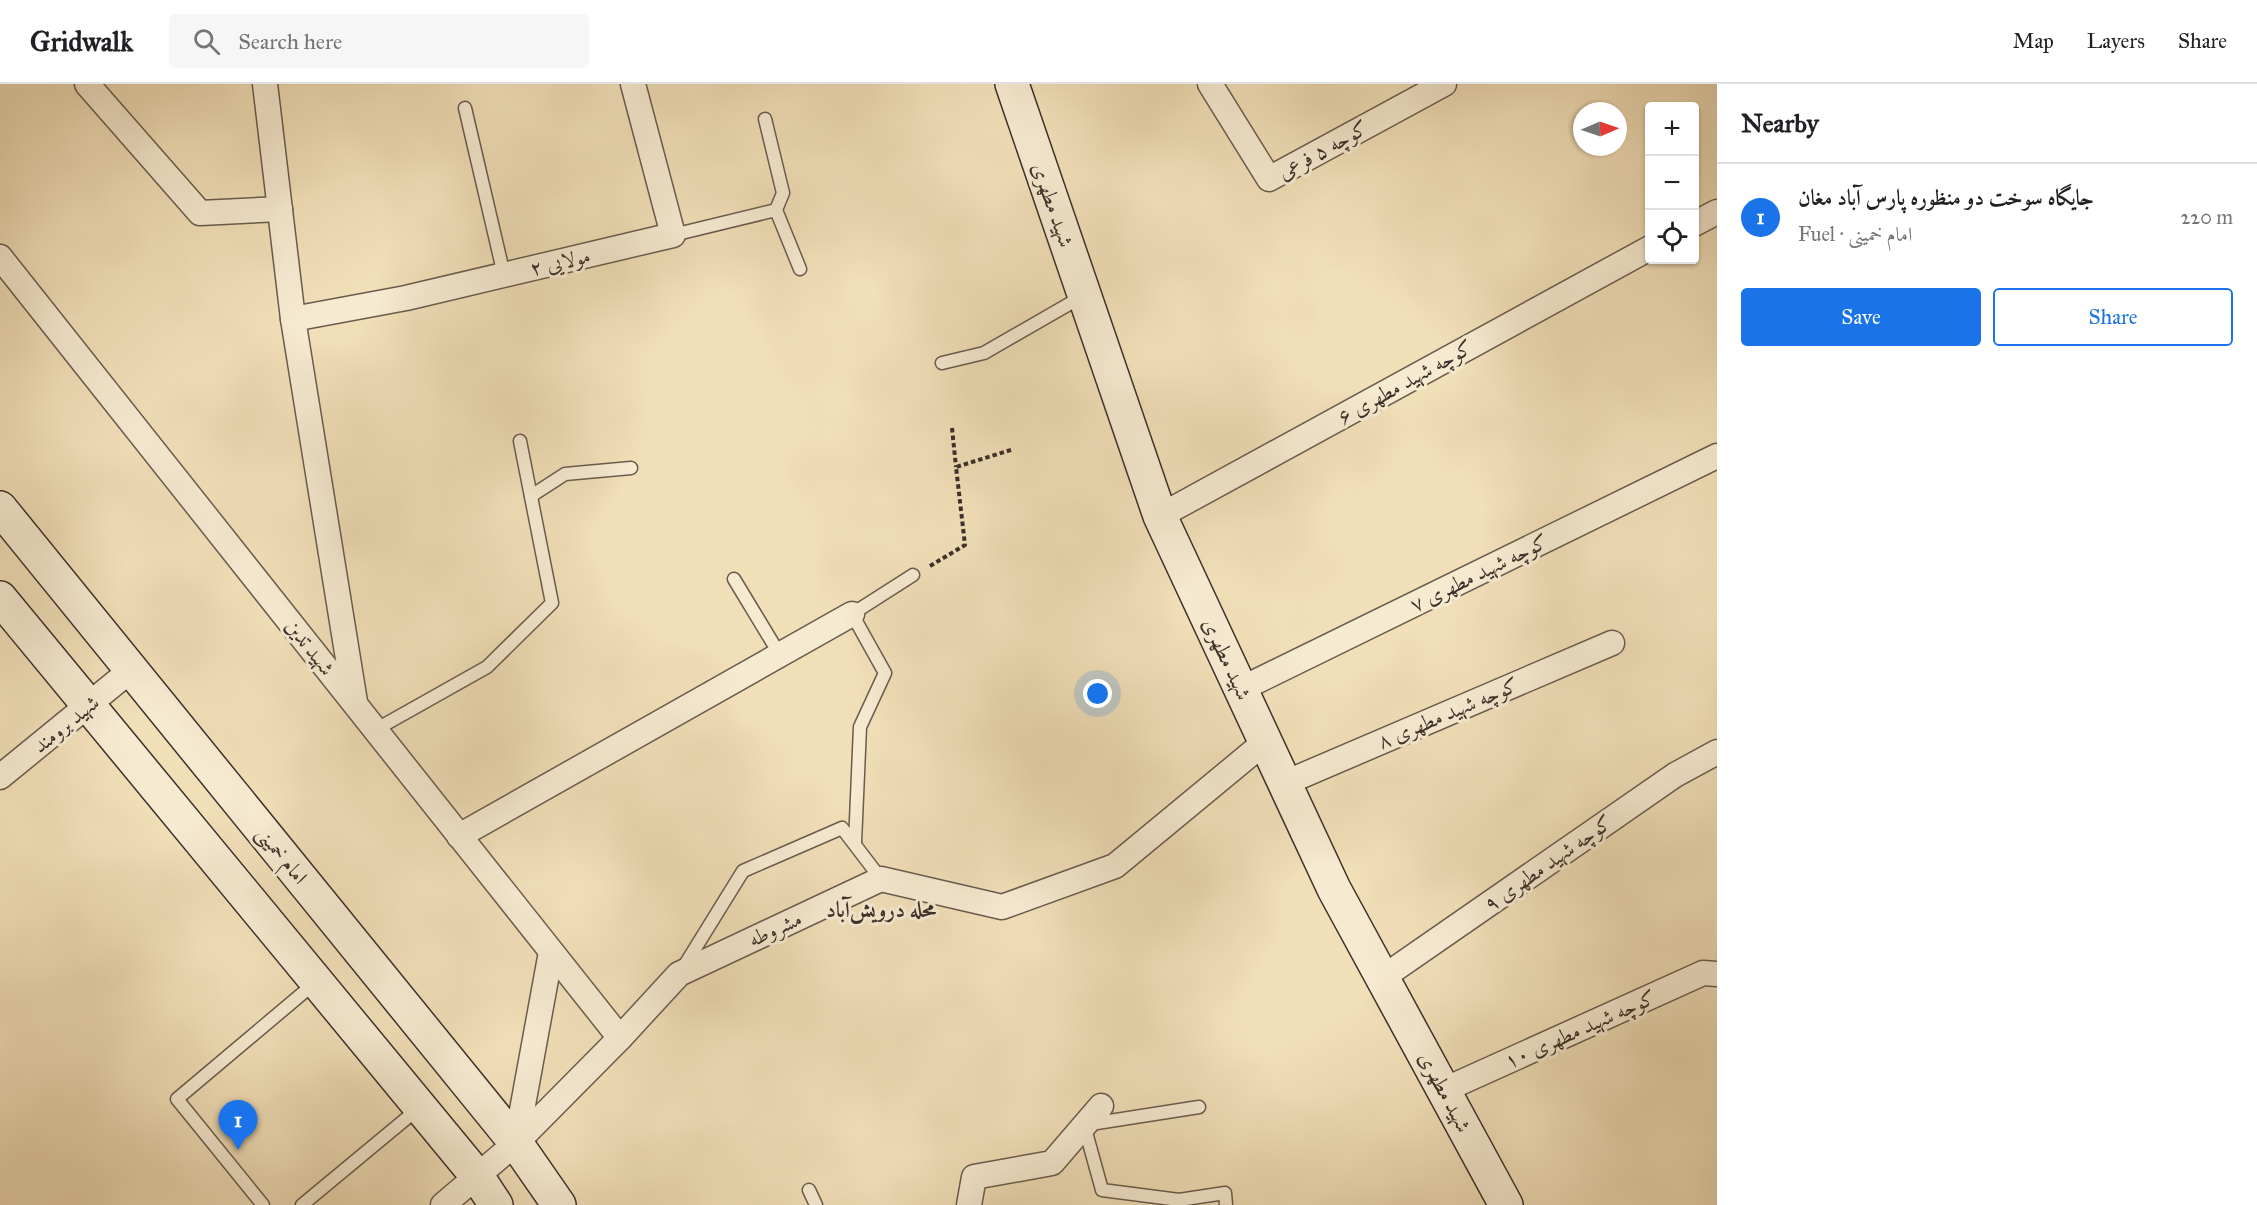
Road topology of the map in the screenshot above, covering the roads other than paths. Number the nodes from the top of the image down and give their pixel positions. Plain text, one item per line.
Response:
1 (87, 84) edge
2 (265, 84) edge
3 (633, 84) edge
4 (1210, 84) edge
5 (1444, 84) edge
6 (1016, 85) edge
7 (465, 108) dead end
8 (765, 118) dead end
9 (280, 209) junction
10 (776, 210) junction
11 (1717, 212) edge
12 (1699, 222) edge
13 (673, 235) junction
14 (1645, 251) edge
15 (0, 257) edge
16 (800, 269) dead end
17 (504, 275) junction
18 (1084, 295) junction
19 (293, 319) junction
20 (942, 363) dead end
21 (520, 441) dead end
22 (1717, 456) edge
23 (631, 468) dead end
24 (531, 496) junction
25 (0, 508) edge
26 (1160, 516) junction
27 (913, 575) road end
28 (734, 579) dead end
29 (0, 598) edge
30 (852, 614) junction
31 (1612, 643) dead end
32 (780, 655) junction
33 (131, 670) junction
34 (1241, 689) junction
35 (88, 705) junction
36 (355, 705) junction
37 (375, 730) junction
38 (1265, 741) junction
39 (1717, 752) edge
40 (0, 777) edge
41 (1285, 783) junction
42 (459, 836) junction
43 (855, 843) junction
44 (881, 879) junction
45 (550, 952) junction
46 (679, 974) junction
47 (1717, 974) edge
48 (1382, 978) junction
49 (316, 981) junction
50 (620, 1038) junction
51 (1444, 1090) junction
52 (420, 1106) junction
53 (1101, 1106) dead end
54 (1199, 1107) dead end
55 (1084, 1125) junction
56 (516, 1143) junction
57 (477, 1176) junction
58 (809, 1190) dead end
59 (263, 1205) edge
60 (302, 1205) edge
61 (443, 1205) edge
62 (496, 1205) edge
63 (559, 1205) edge
64 (816, 1205) edge
65 (969, 1205) edge
66 (1226, 1205) edge
67 (1506, 1205) edge

1 - 9 street
2 - 9 street
3 - 13 street
4 - 5 street, کوچه ۵ فرعی
6 - 18 main road, شهید مطهری
7 - 17 lane
8 - 10 lane
9 - 19 street
10 - 13 lane
10 - 16 lane
11 - 12 street
13 - 17 street, مولایی ۲
14 - 26 street, کوچه شهید مطهری ۶
15 - 36 street, شهید تدین
17 - 19 street, مولایی ۲
18 - 20 lane
18 - 26 main road, شهید مطهری
19 - 36 street
21 - 24 lane
22 - 34 street, کوچه شهید مطهری ۷
23 - 24 lane
24 - 37 lane
25 - 33 main road, امام خمینی
26 - 34 main road, شهید مطهری
27 - 30 lane
28 - 32 lane
29 - 35 main road
30 - 32 street
30 - 43 lane
31 - 41 street, کوچه شهید مطهری ۸
32 - 42 street
33 - 35 street, شهید برومند
33 - 56 main road, امام خمینی
34 - 38 main road, شهید مطهری
35 - 40 street, شهید برومند
35 - 49 main road
36 - 37 street, شهید تدین
37 - 42 street, شهید تدین
38 - 41 main road, شهید مطهری
38 - 44 street
39 - 48 street, کوچه شهید مطهری ۹
41 - 48 main road, شهید مطهری
42 - 45 street, شهید تدین
43 - 44 lane
43 - 46 lane
44 - 46 street, مشروطه
45 - 50 street, شهید تدین
45 - 56 street
46 - 50 street, مشروطه
47 - 51 street, کوچه شهید مطهری ۱۰
48 - 51 main road, شهید مطهری
49 - 52 main road
49 - 59 lane
50 - 56 street, مشروطه
51 - 67 main road, شهید مطهری
52 - 57 main road
52 - 60 lane
53 - 55 street
54 - 55 lane
55 - 65 street
55 - 66 lane
56 - 57 street, مشروطه
56 - 63 main road, امام خمینی
57 - 61 street, مشروطه
57 - 62 main road
58 - 64 lane

